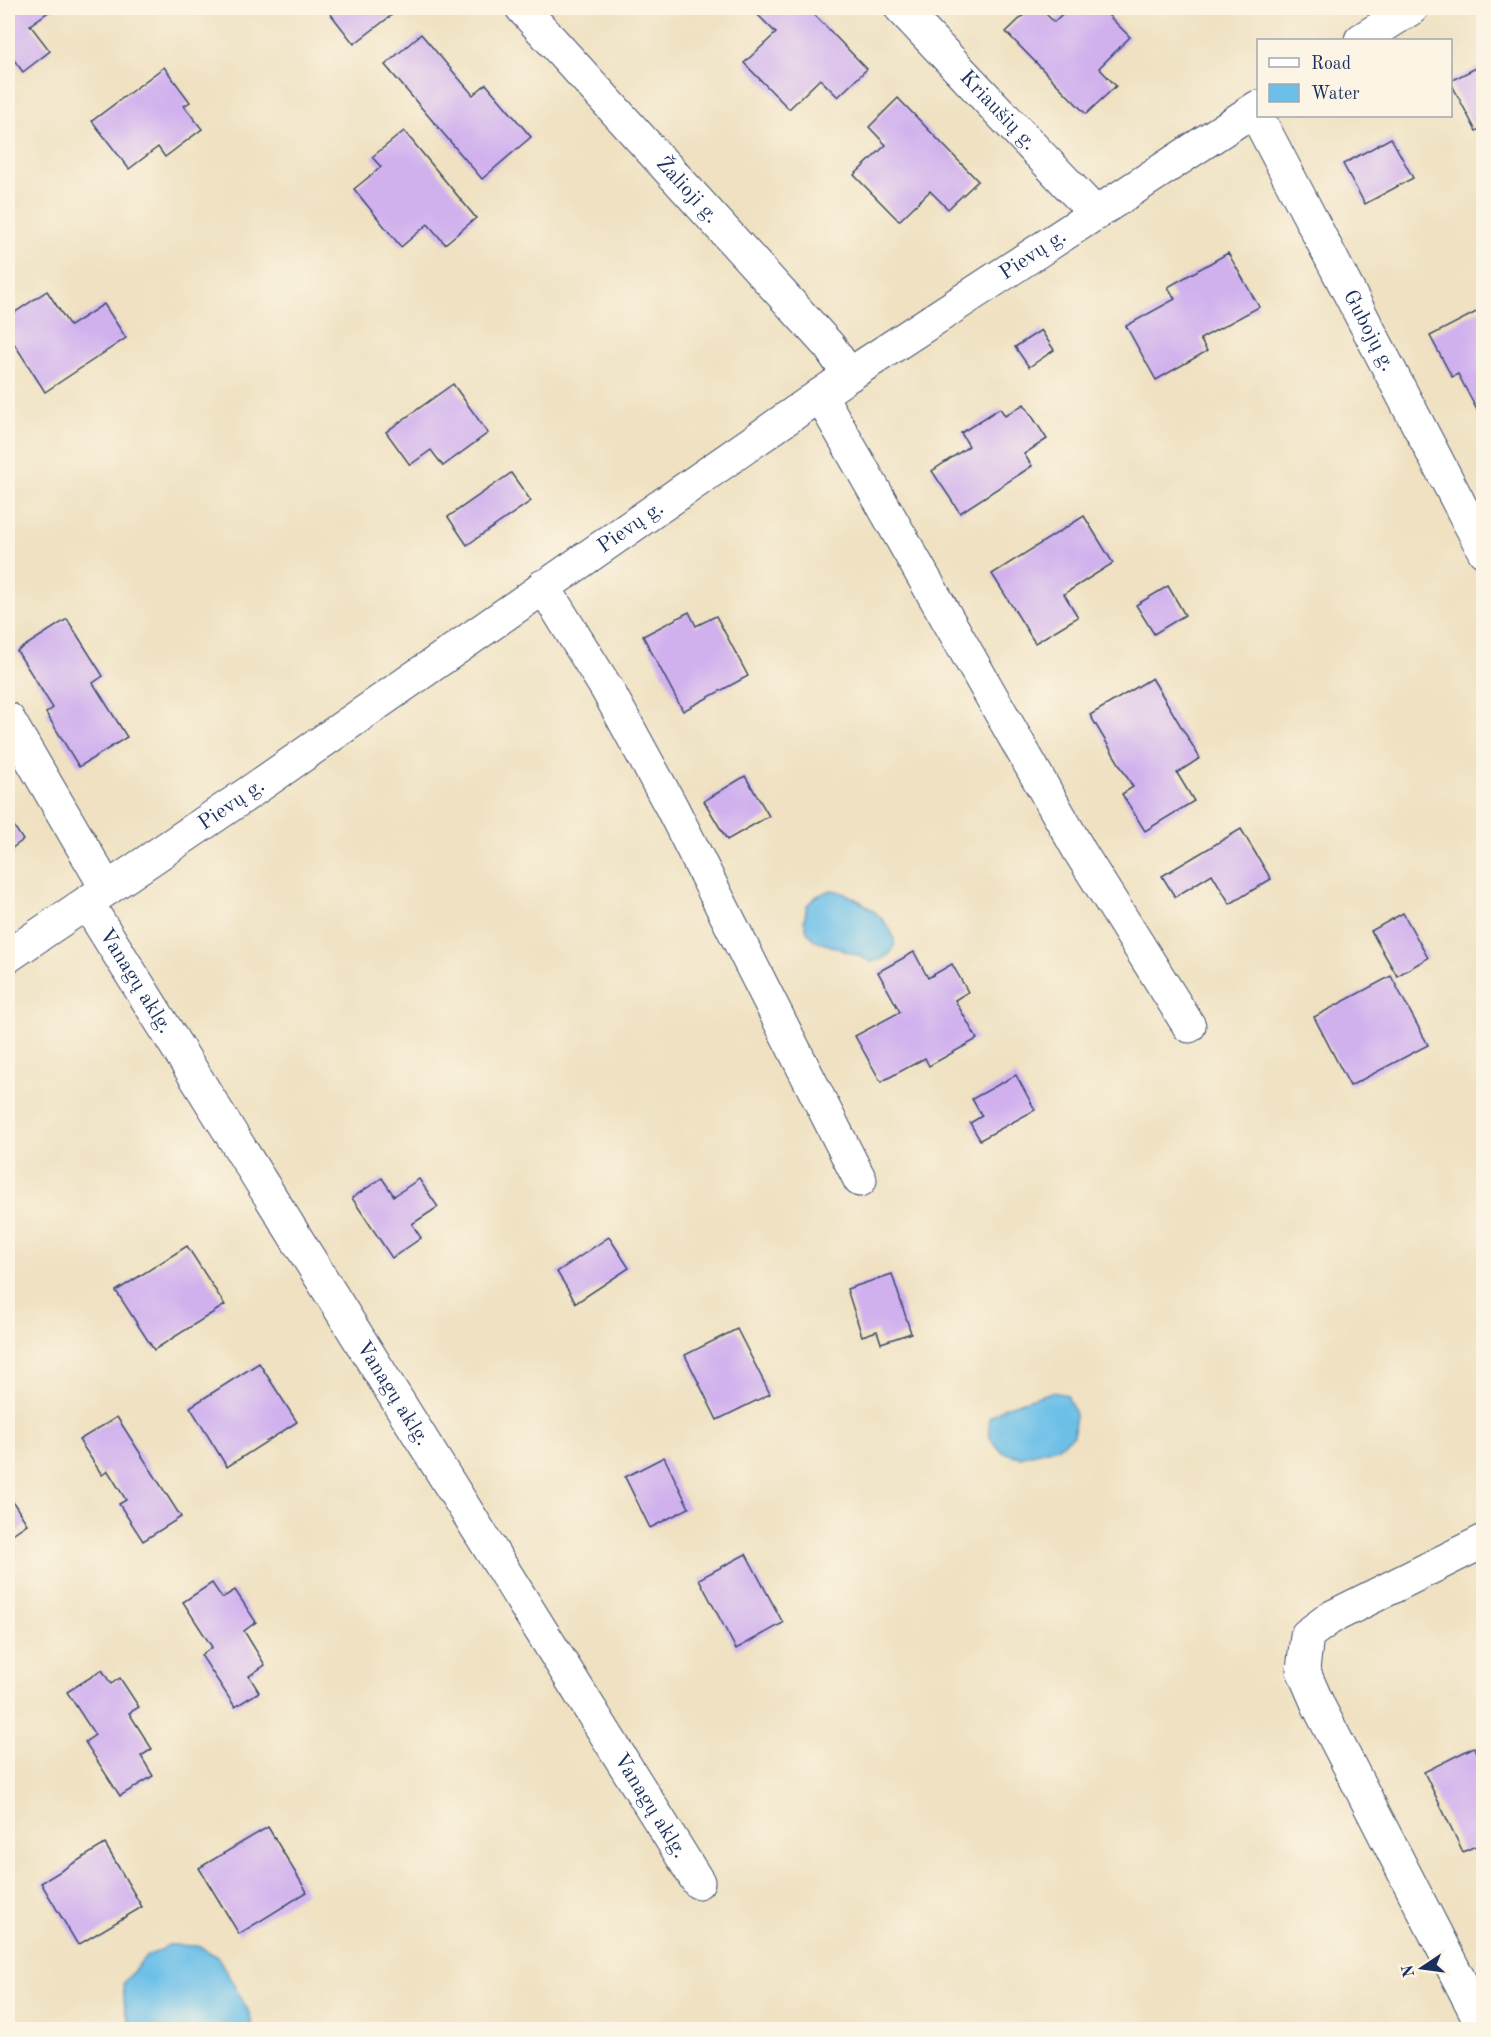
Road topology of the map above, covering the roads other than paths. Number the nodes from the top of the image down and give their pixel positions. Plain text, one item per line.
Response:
1 (522, 8) edge
2 (901, 8) edge
3 (1412, 8) edge
4 (1364, 39) edge
5 (1256, 109) edge
6 (1260, 117) edge
7 (1096, 214) junction
8 (849, 375) junction
9 (820, 395) junction
10 (1484, 551) edge
11 (543, 586) junction
12 (8, 719) edge
13 (97, 896) junction
14 (8, 956) edge
15 (1189, 1026) dead end
16 (861, 1180) dead end
17 (1484, 1541) edge
18 (698, 1882) dead end
19 (1484, 2028) edge

1 - 8 street, Žalioji g.
2 - 7 street, Kriaušių g.
3 - 4 street
5 - 7 street, Pievų g.
6 - 10 street, Gubojų g.
7 - 8 street, Pievų g.
8 - 9 street, Pievų g.
9 - 11 street, Pievų g.
9 - 15 street
11 - 13 street, Pievų g.
11 - 16 street
12 - 13 street, Vanagų aklg.
13 - 14 street, Pievų g.
13 - 18 street, Vanagų aklg.
17 - 19 street

